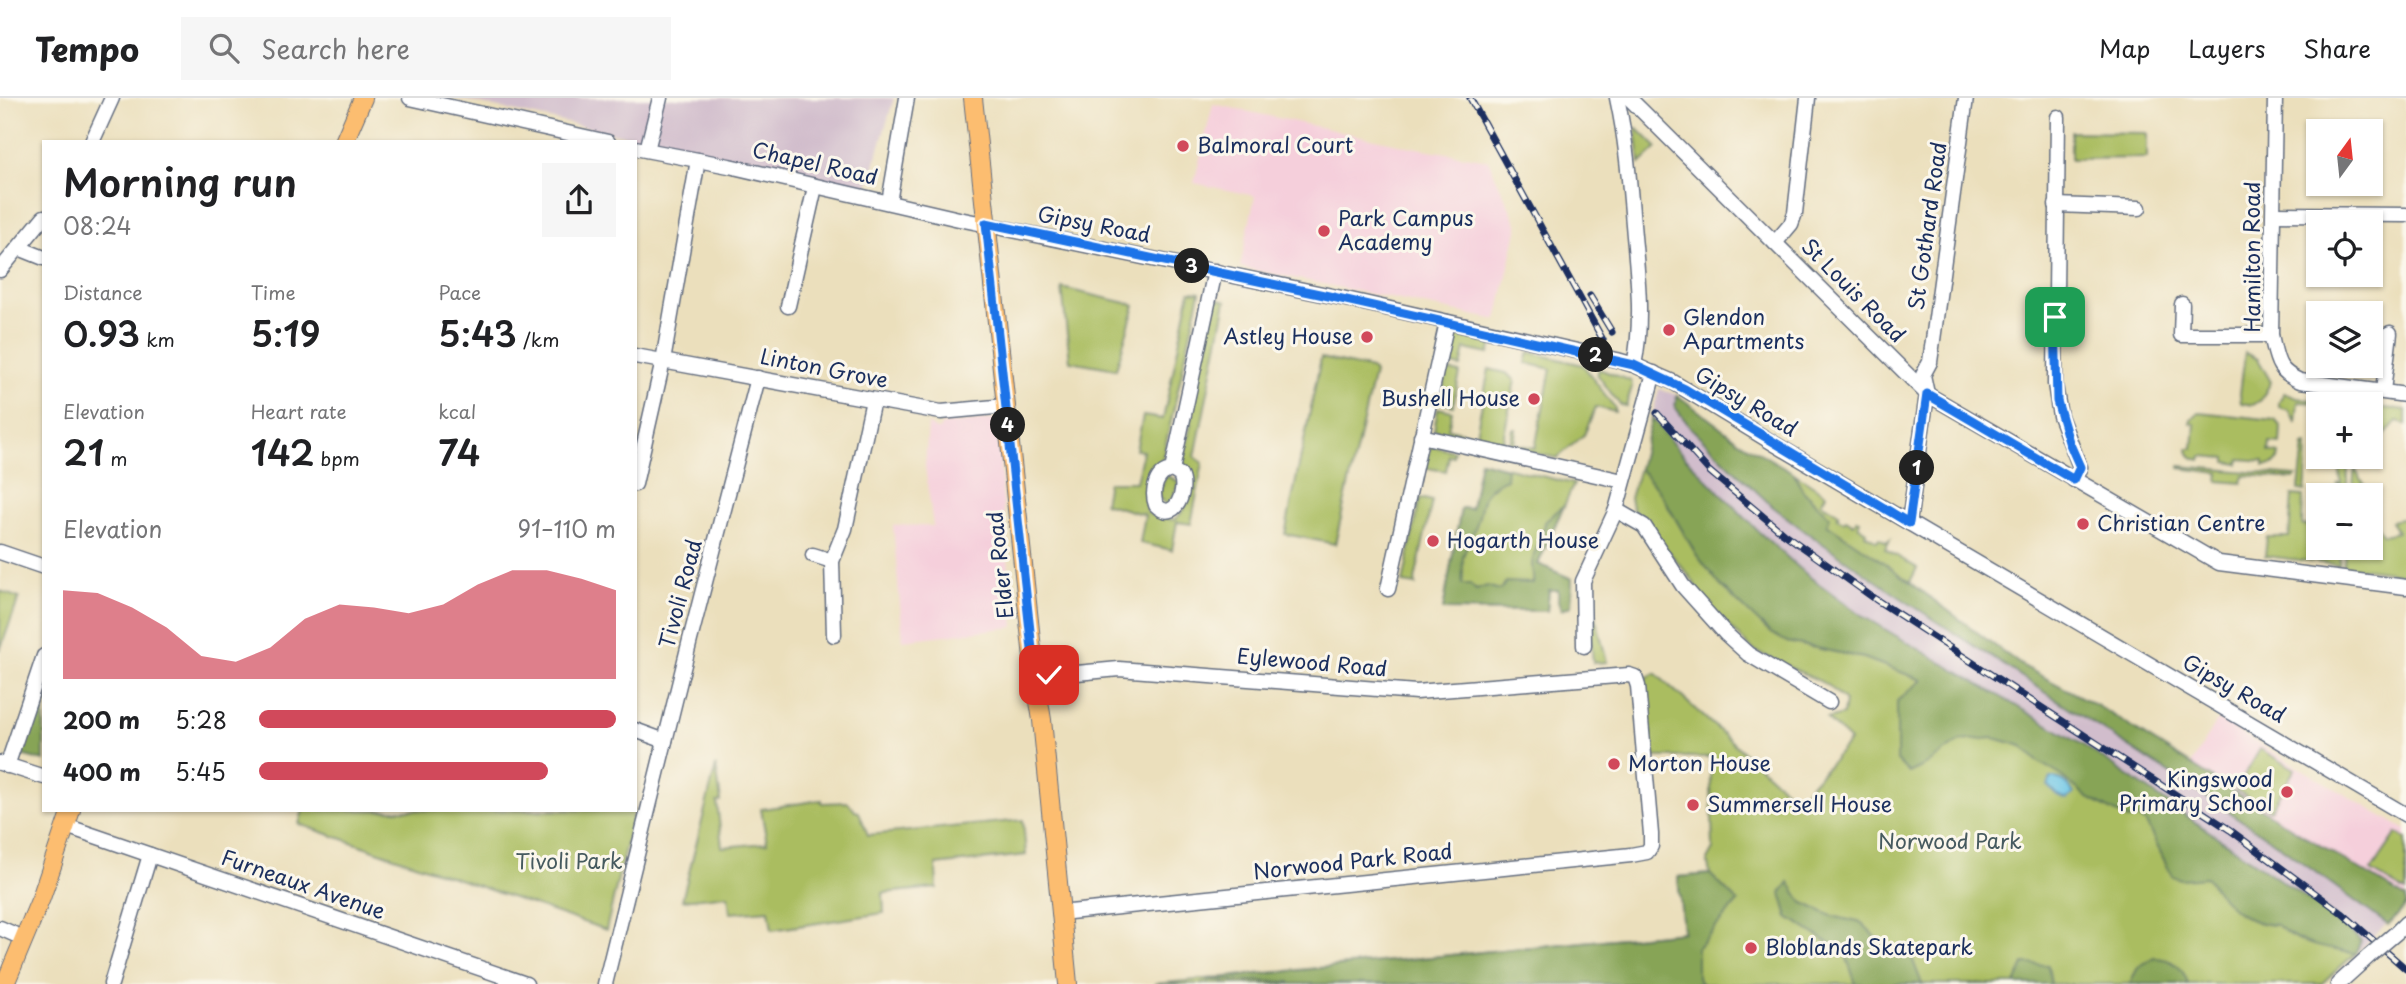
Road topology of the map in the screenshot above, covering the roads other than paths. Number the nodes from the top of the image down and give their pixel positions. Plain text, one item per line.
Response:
1 (112, 98) edge
2 (363, 98) edge
3 (410, 98) edge
4 (660, 98) edge
5 (907, 98) edge
6 (972, 98) edge
7 (1618, 98) edge
8 (1629, 98) edge
9 (1808, 98) edge
10 (1966, 98) edge
11 (2274, 98) edge
12 (2059, 117) dead end
13 (93, 140) edge
14 (345, 140) edge
15 (599, 140) edge
16 (641, 149) edge
17 (698, 160) junction
18 (815, 187) junction
19 (889, 202) junction
20 (2056, 205) junction
21 (2139, 208) dead end
22 (2274, 214) junction
23 (2406, 215) edge
24 (42, 219) edge
25 (986, 223) junction
26 (1775, 243) junction
27 (19, 248) junction
28 (42, 257) edge
29 (0, 270) edge
30 (1215, 271) junction
31 (2182, 304) dead end
32 (788, 306) dead end
33 (1447, 321) junction
34 (2390, 333) dead end
35 (2271, 335) junction
36 (637, 356) edge
37 (663, 361) junction
38 (1634, 365) junction
39 (1654, 373) junction
40 (758, 378) junction
41 (2383, 391) junction
42 (1927, 394) junction
43 (2406, 395) edge
44 (873, 400) junction
45 (1006, 406) junction
46 (1421, 436) junction
47 (1172, 470) dead end
48 (637, 475) edge
49 (2074, 480) junction
50 (1623, 481) junction
51 (1616, 510) junction
52 (1909, 523) junction
53 (0, 552) edge
54 (814, 555) dead end
55 (832, 561) junction
56 (42, 566) edge
57 (2406, 586) edge
58 (1388, 589) dead end
59 (834, 635) dead end
60 (1584, 646) dead end
61 (42, 661) edge
62 (1035, 677) junction
63 (1829, 702) dead end
64 (637, 731) edge
65 (666, 741) junction
66 (3, 765) edge
67 (42, 780) edge
68 (69, 815) edge
69 (2406, 815) edge
70 (1649, 850) joint
71 (150, 855) junction
72 (1060, 913) junction
73 (0, 928) edge
74 (2401, 928) edge
75 (25, 939) junction
76 (5, 984) edge
77 (111, 984) edge
78 (526, 984) edge
79 (606, 984) edge
80 (1068, 984) edge
81 (2338, 984) edge

1 - 13 street
2 - 14 main road
3 - 15 street
4 - 16 street
5 - 19 street
6 - 25 main road, Elder Road
7 - 38 street
8 - 26 street, St Louis Road
9 - 26 street
10 - 42 street, St Gothard Road
11 - 22 street, Hamilton Road
12 - 20 street
16 - 17 street, Chapel Road
17 - 18 street, Chapel Road
17 - 37 street
18 - 19 street, Chapel Road
18 - 32 street
19 - 25 street, Chapel Road
20 - 21 street
20 - 49 street
22 - 23 street
22 - 35 street, Hamilton Road
24 - 27 street
25 - 30 street, Gipsy Road
25 - 45 main road, Elder Road
26 - 42 street, St Louis Road
27 - 28 street
27 - 29 street
30 - 33 street, Gipsy Road
30 - 47 street
31 - 35 street
33 - 38 street, Gipsy Road
33 - 46 street
34 - 41 street
35 - 41 street, Hamilton Road
36 - 37 street, Linton Grove
37 - 40 street, Linton Grove
37 - 48 street
38 - 39 street, Gipsy Road
39 - 50 street
39 - 52 street, Gipsy Road
40 - 44 street, Linton Grove
40 - 65 street, Tivoli Road
41 - 43 street, Hamilton Road
42 - 49 street, St Louis Road
42 - 52 street, St Gothard Road
44 - 45 street, Linton Grove
44 - 55 street
45 - 62 main road, Elder Road
46 - 50 street
46 - 58 street
49 - 57 street, St Louis Road
50 - 51 street
51 - 60 street
51 - 63 street
52 - 69 street, Gipsy Road
53 - 56 street
54 - 55 street
55 - 59 street
61 - 66 street
62 - 70 street, Eylewood Road
62 - 72 main road, Elder Road
64 - 65 street
65 - 79 street, Tivoli Road
66 - 67 street
68 - 71 street, Furneaux Avenue
68 - 75 main road
70 - 72 street, Norwood Park Road
71 - 77 street
71 - 78 street, Furneaux Avenue
72 - 80 main road, Elder Road
73 - 75 street
74 - 81 street, bridge
75 - 76 main road

